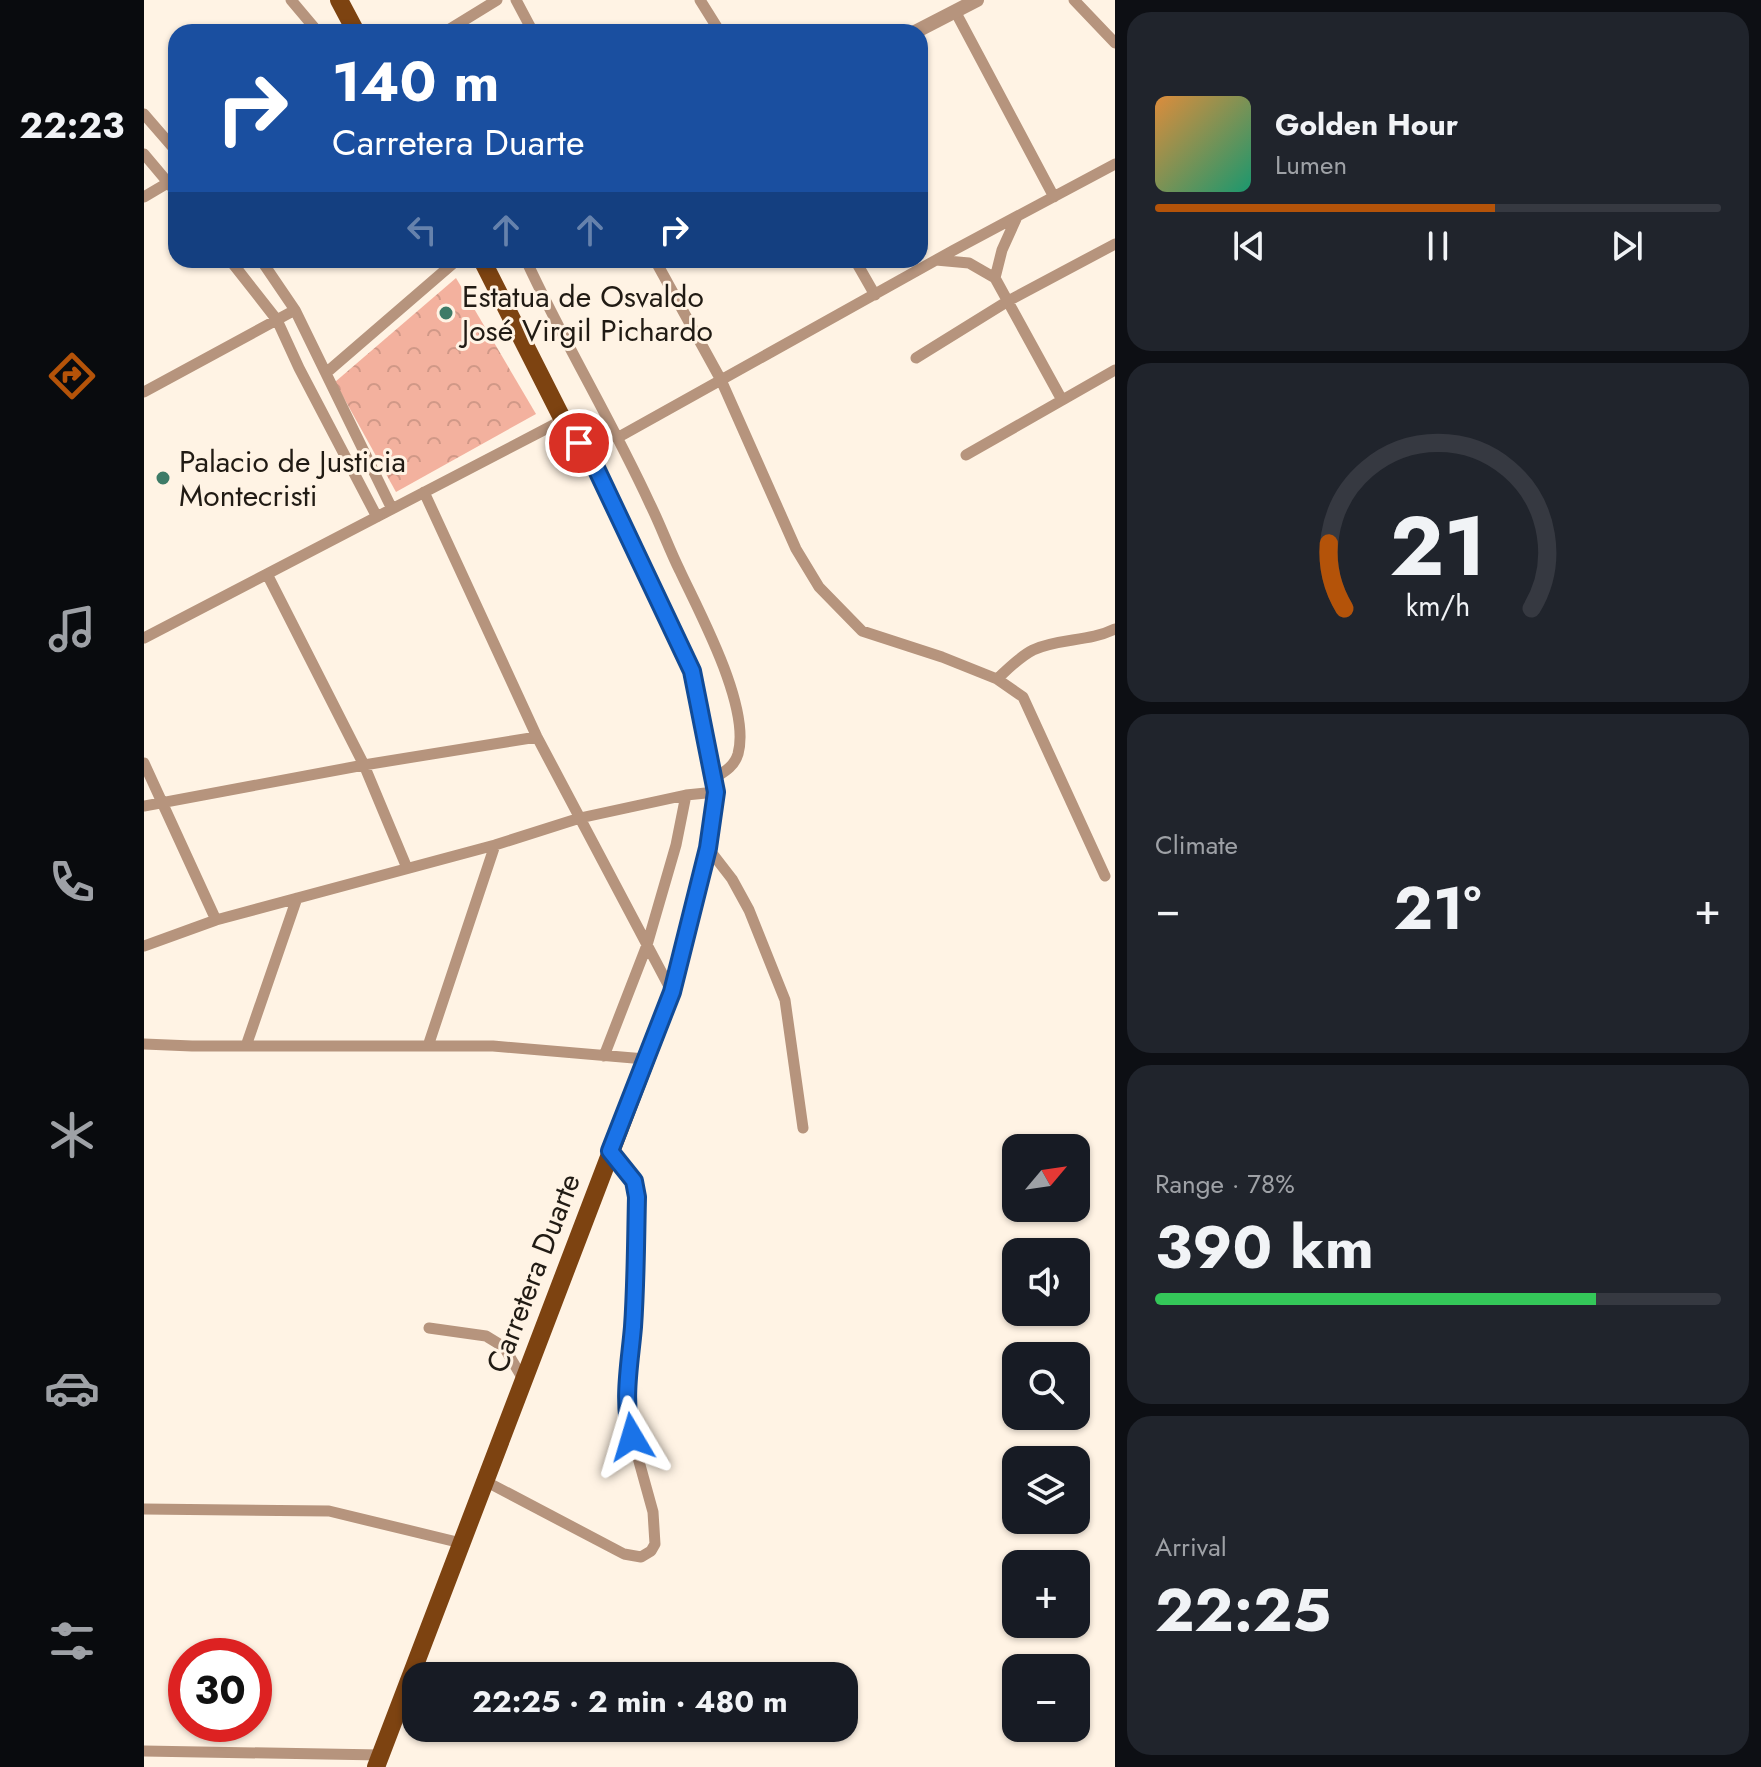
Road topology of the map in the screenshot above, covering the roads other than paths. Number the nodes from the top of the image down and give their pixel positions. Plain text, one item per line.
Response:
1 (291, 0) edge
2 (339, 0) edge
3 (497, 0) edge
4 (516, 0) edge
5 (700, 0) edge
6 (977, 0) edge
7 (1074, 0) edge
8 (955, 11) junction
9 (311, 24) edge
10 (352, 24) edge
11 (458, 24) edge
12 (529, 24) edge
13 (715, 24) edge
14 (928, 25) edge
15 (1115, 43) edge
16 (144, 114) edge
17 (168, 142) edge
18 (144, 154) edge
19 (1115, 164) edge
20 (168, 179) edge
21 (168, 186) edge
22 (144, 197) edge
23 (1054, 197) junction
24 (1018, 217) junction
25 (1115, 244) edge
26 (936, 260) junction
27 (928, 265) edge
28 (236, 268) edge
29 (266, 268) edge
30 (448, 268) edge
31 (486, 268) edge
32 (530, 268) edge
33 (659, 268) edge
34 (860, 268) edge
35 (922, 268) edge
36 (995, 278) junction
37 (875, 295) junction
38 (1008, 301) junction
39 (295, 310) junction
40 (277, 320) junction
41 (916, 358) dead end
42 (1115, 370) edge
43 (326, 373) junction
44 (721, 380) junction
45 (144, 392) edge
46 (1062, 400) junction
47 (563, 420) junction
48 (617, 438) junction
49 (966, 455) dead end
50 (424, 492) junction
51 (392, 509) junction
52 (377, 517) junction
53 (267, 574) junction
54 (1115, 629) edge
55 (144, 638) edge
56 (997, 679) junction
57 (537, 737) junction
58 (144, 763) edge
59 (364, 765) junction
60 (715, 786) junction
61 (686, 795) junction
62 (164, 802) junction
63 (144, 806) edge
64 (580, 818) junction
65 (495, 845) junction
66 (708, 848) junction
67 (407, 868) junction
68 (1105, 876) dead end
69 (297, 898) junction
70 (216, 920) junction
71 (647, 945) junction
72 (144, 946) edge
73 (672, 992) junction
74 (144, 1044) edge
75 (246, 1046) junction
76 (428, 1046) junction
77 (604, 1056) junction
78 (645, 1059) junction
79 (803, 1128) dead end
80 (610, 1151) junction
81 (429, 1328) dead end
82 (523, 1379) junction
83 (485, 1481) junction
84 (144, 1509) edge
85 (461, 1543) junction
86 (144, 1751) edge
87 (379, 1761) edge

1 - 9 street
2 - 10 main road
3 - 11 street
4 - 12 street
5 - 13 street
6 - 8 street
7 - 15 street
8 - 14 street
8 - 23 street
16 - 17 street
18 - 20 street
19 - 23 street
21 - 22 street
23 - 24 street
24 - 26 street
24 - 36 street
25 - 38 street
26 - 27 street
26 - 36 street
28 - 40 street
29 - 39 street
30 - 43 street
31 - 47 main road, Carretera Duarte
32 - 48 street
33 - 44 street
34 - 37 street
35 - 37 street
36 - 38 street
37 - 44 street
38 - 41 street
38 - 46 street
39 - 40 street
39 - 43 street
40 - 45 street
40 - 52 street
42 - 46 street
43 - 51 street
44 - 48 street
44 - 56 street
46 - 49 street
47 - 50 street
47 - 60 main road, Carretera Duarte
48 - 60 street
50 - 51 street
50 - 57 street
51 - 52 street
52 - 53 street
53 - 55 street
53 - 59 street
54 - 56 street
56 - 68 street
57 - 59 street
57 - 64 street
58 - 62 street
59 - 62 street
59 - 67 street
60 - 61 street
60 - 66 main road, Carretera Duarte
61 - 64 street
61 - 71 street
62 - 63 street
62 - 70 street
64 - 65 street
64 - 71 street
65 - 67 street
65 - 76 street
66 - 73 main road, Carretera Duarte
66 - 79 street
67 - 69 street
69 - 70 street
69 - 75 street
70 - 72 street
71 - 73 street
71 - 77 street
73 - 78 main road, Carretera Duarte
74 - 75 street
75 - 76 street
76 - 77 street
77 - 78 street
78 - 80 main road, Carretera Duarte
80 - 82 main road, Carretera Duarte
80 - 83 street
81 - 82 street
82 - 83 main road, Carretera Duarte
83 - 85 main road, Carretera Duarte
84 - 85 street
85 - 87 main road, Carretera Duarte
86 - 87 street

